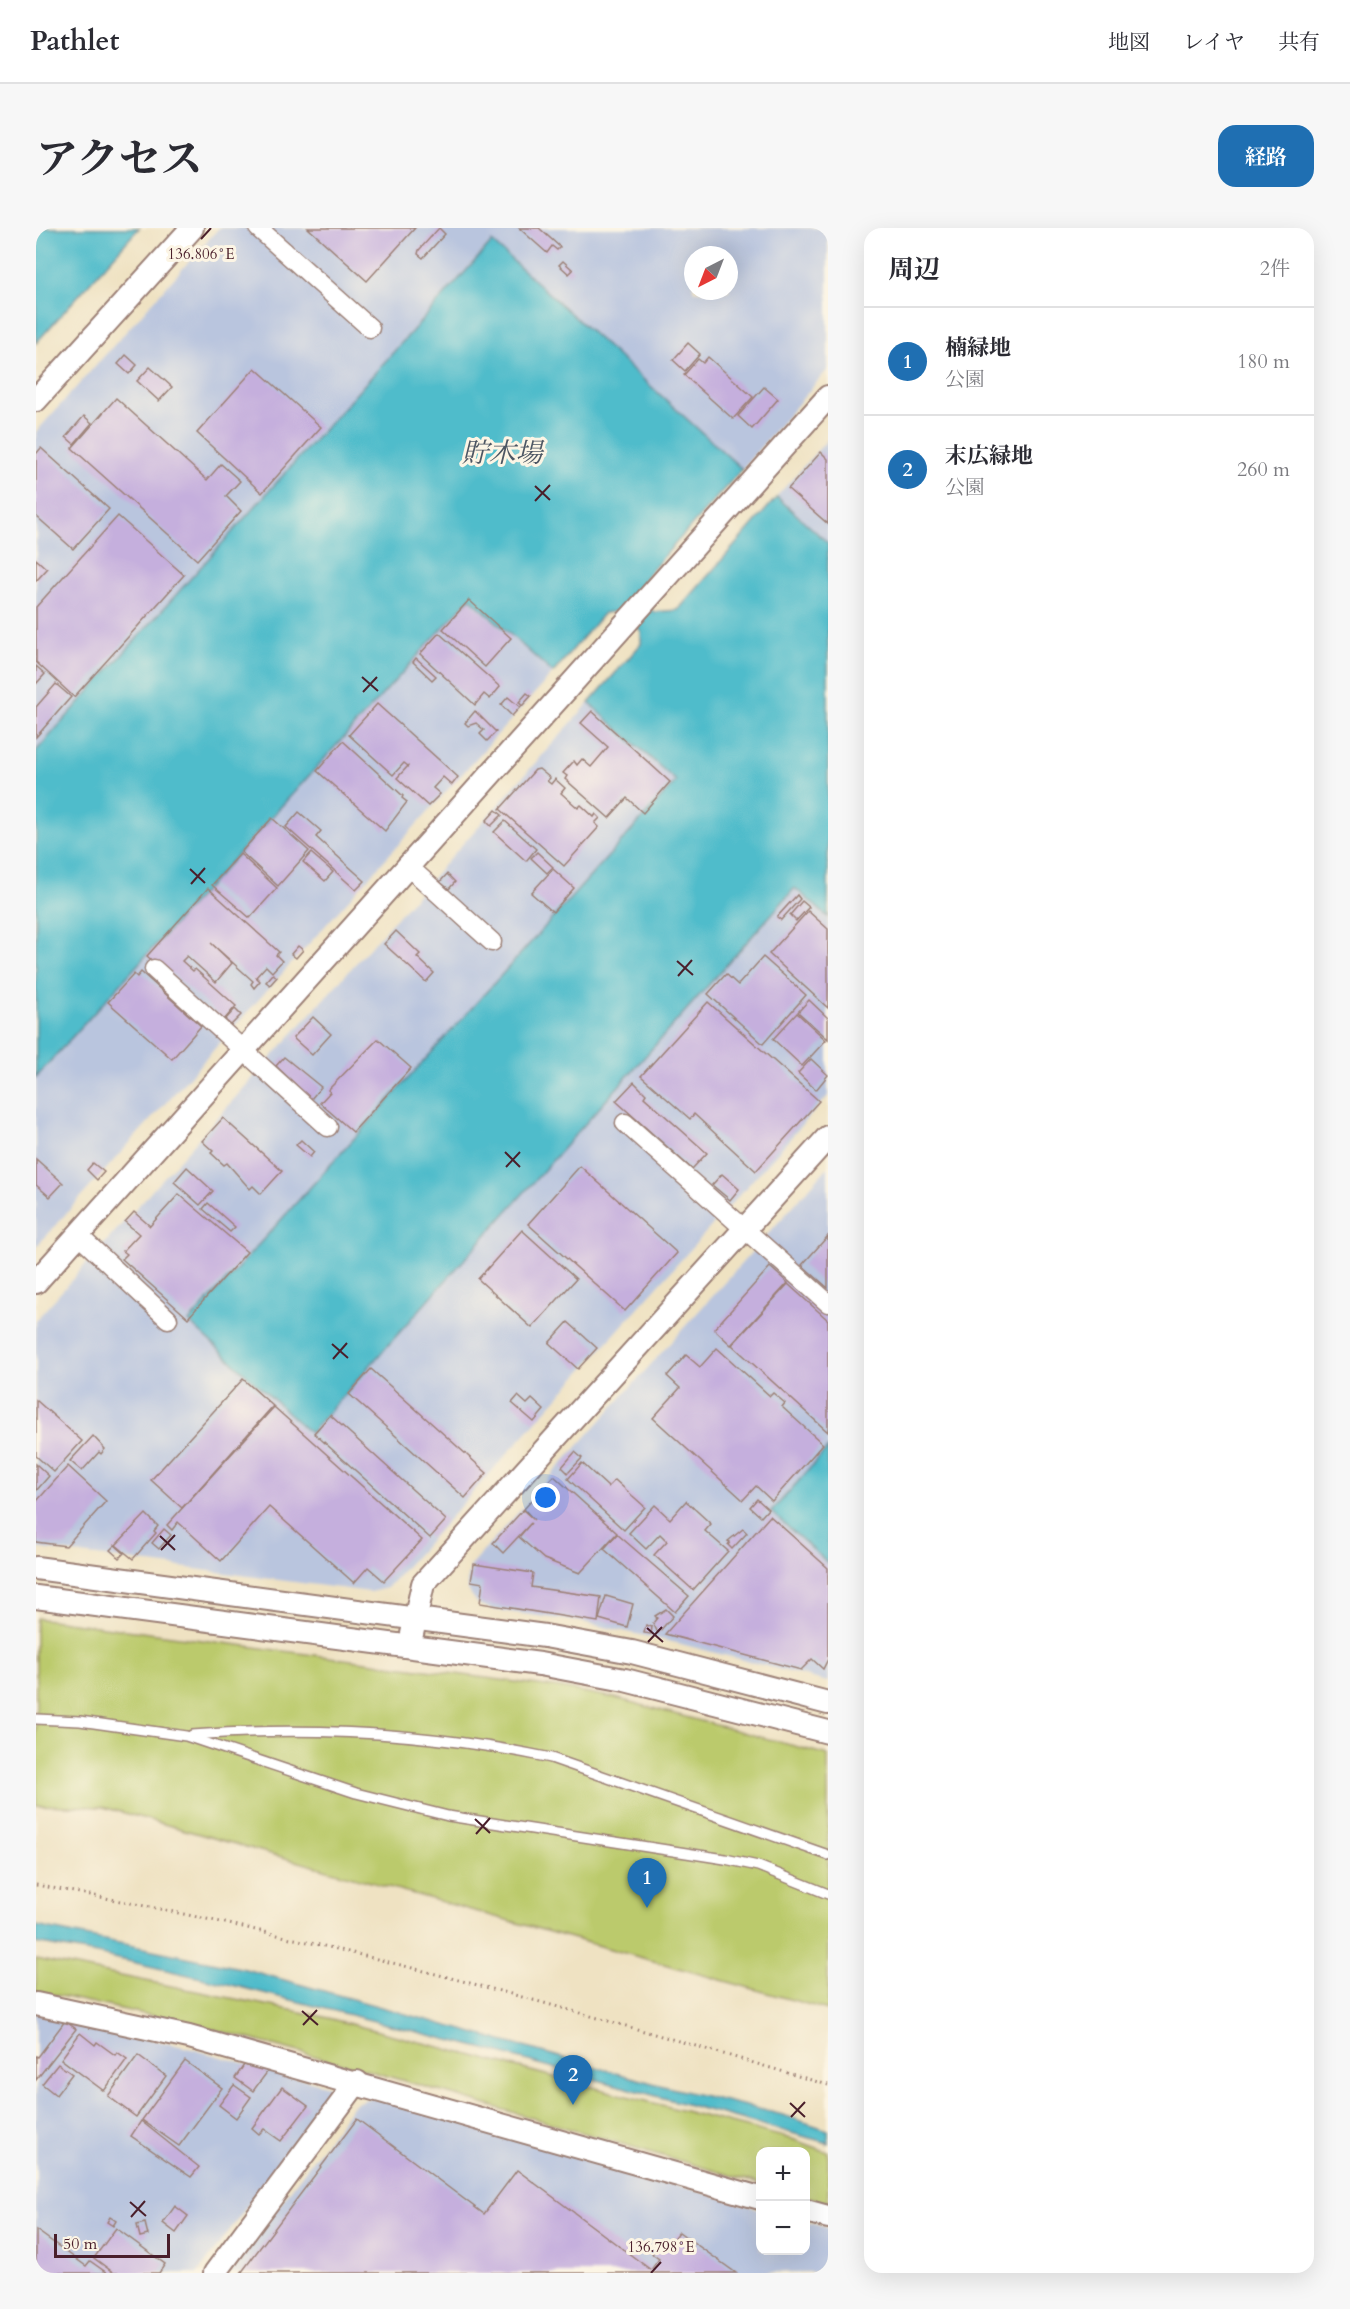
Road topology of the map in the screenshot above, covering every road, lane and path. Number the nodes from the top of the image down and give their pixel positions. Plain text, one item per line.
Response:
1 (192, 228) edge
2 (258, 228) edge
3 (370, 328) dead end
4 (828, 398) edge
5 (36, 400) edge
6 (409, 867) junction
7 (492, 942) dead end
8 (154, 969) dead end
9 (245, 1051) junction
10 (625, 1123) dead end
11 (328, 1127) dead end
12 (828, 1137) edge
13 (745, 1230) junction
14 (78, 1235) junction
15 (36, 1282) edge
16 (828, 1303) edge
17 (168, 1319) dead end
18 (36, 1568) edge
19 (36, 1597) edge
20 (416, 1619) junction
21 (409, 1647) junction
22 (828, 1702) edge
23 (36, 1719) edge
24 (828, 1732) edge
25 (186, 1736) junction
26 (828, 1855) edge
27 (36, 1885) edge
28 (828, 1894) edge
29 (36, 2004) edge
30 (357, 2082) junction
31 (828, 2085) edge
32 (756, 2197) edge
33 (810, 2212) edge
34 (828, 2217) edge
35 (215, 2273) edge

1 - 5 street
2 - 3 street
4 - 6 street
6 - 7 street
6 - 9 street
8 - 9 street
9 - 11 street
9 - 14 street
10 - 13 street
12 - 13 street
13 - 16 street
13 - 20 street
14 - 15 street
14 - 17 street
18 - 20 street
19 - 21 street
20 - 21 street
20 - 22 street
21 - 24 street
23 - 25 lane
25 - 26 lane
25 - 28 lane
27 - 31 path
29 - 30 street
30 - 32 street
30 - 35 street
33 - 34 street

